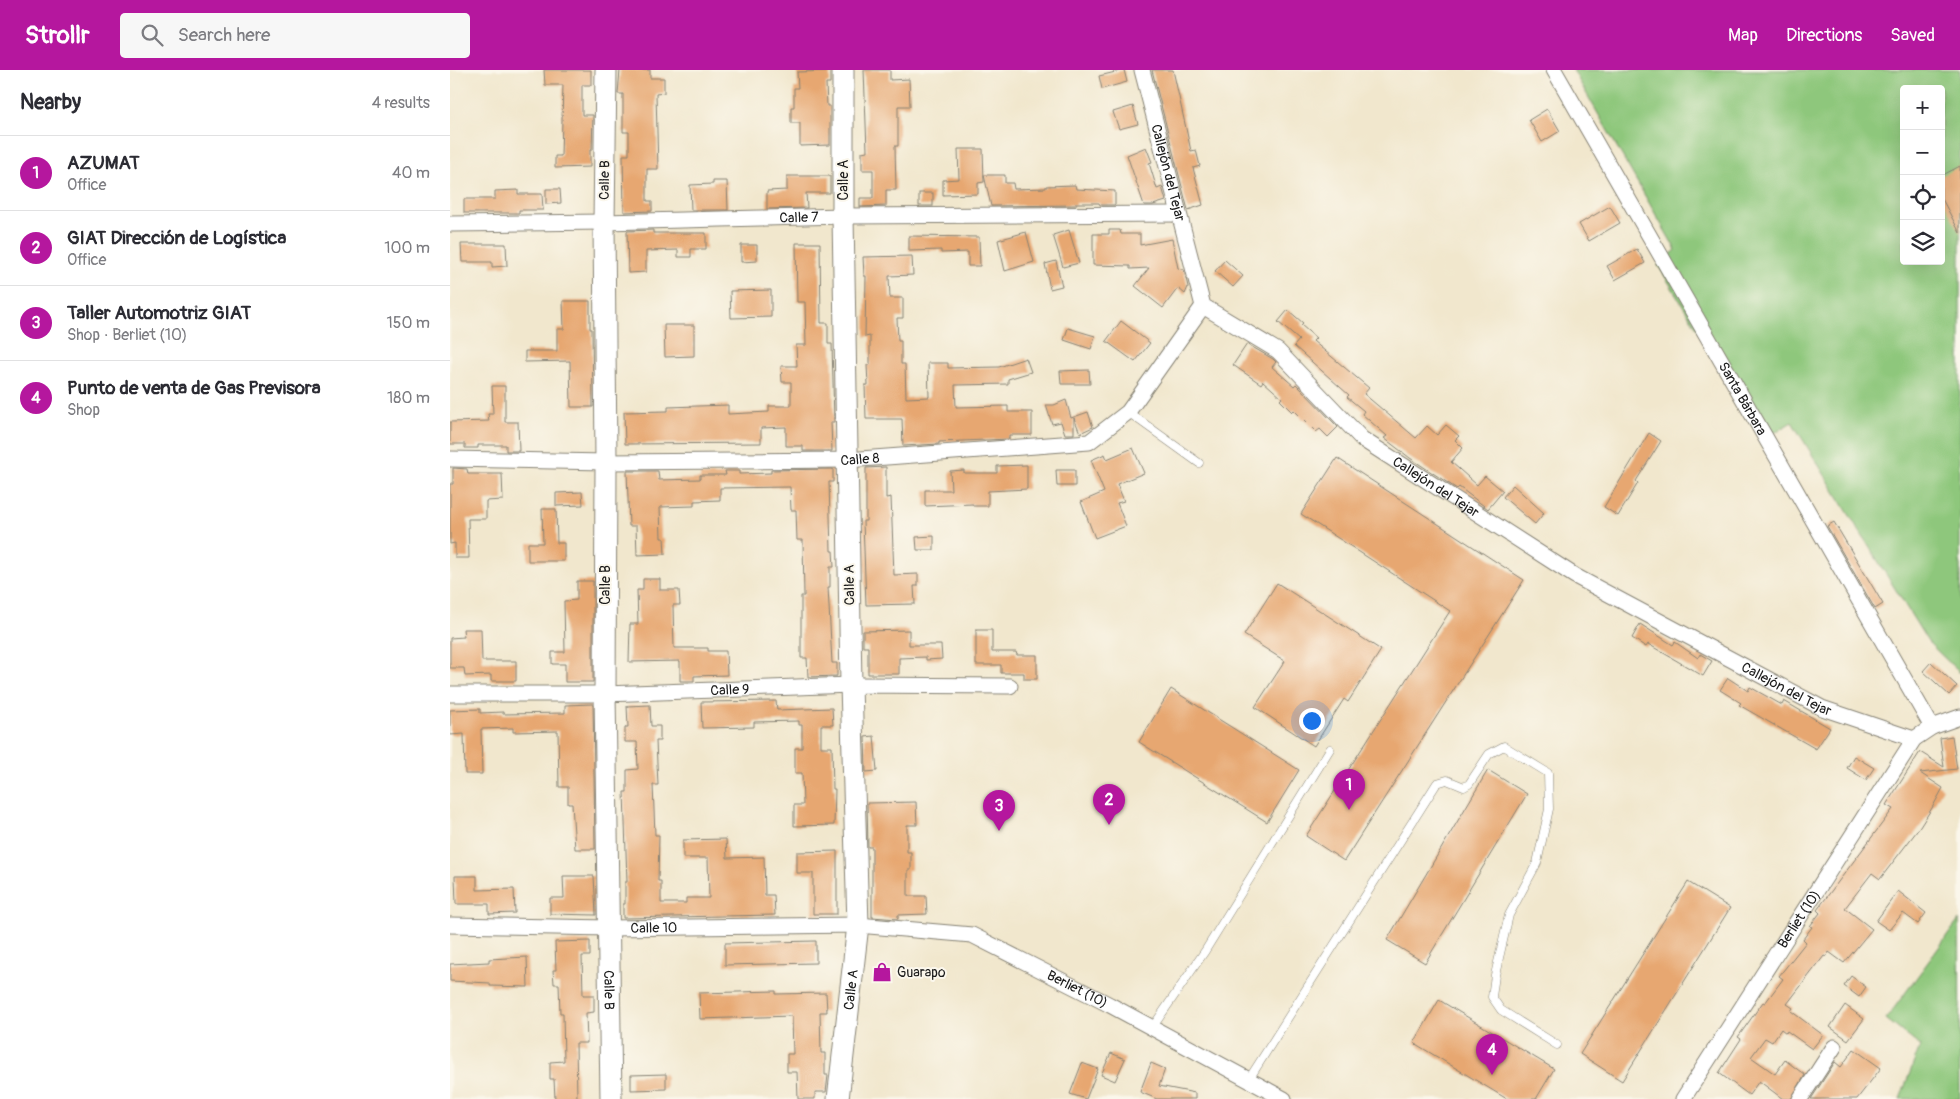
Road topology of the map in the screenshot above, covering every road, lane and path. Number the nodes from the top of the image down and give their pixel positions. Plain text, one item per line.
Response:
1 (606, 70) edge
2 (843, 70) edge
3 (1142, 70) edge
4 (1554, 70) edge
5 (1178, 214) junction
6 (843, 216) junction
7 (604, 222) junction
8 (450, 224) edge
9 (1203, 306) junction
10 (1128, 412) junction
11 (450, 459) edge
12 (847, 460) junction
13 (606, 462) junction
14 (1199, 463) dead end
15 (851, 684) junction
16 (1010, 686) dead end
17 (450, 694) edge
18 (605, 694) junction
19 (1958, 714) edge
20 (1932, 727) junction
21 (1914, 738) junction
22 (1330, 749) dead end
23 (450, 925) edge
24 (858, 925) junction
25 (609, 928) junction
26 (1152, 1028) junction
27 (1558, 1045) dead end
28 (1834, 1047) dead end
29 (1248, 1079) junction
30 (611, 1099) edge
31 (838, 1099) edge
32 (1284, 1099) edge
33 (1683, 1099) edge
34 (1800, 1099) edge

1 - 7 street, Calle B
2 - 6 street, Calle A
3 - 5 street, Callejón del Tejar
4 - 20 street, Santa Bárbara
5 - 6 street, Calle 7
5 - 9 street, Callejón del Tejar
6 - 7 street, Calle 7
6 - 12 street, Calle A
7 - 8 street, Calle 7
7 - 13 street, Calle B
9 - 10 street, Calle 8
9 - 21 street, Callejón del Tejar
10 - 12 street, Calle 8
10 - 14 lane
11 - 13 street, Calle 8
12 - 13 street, Calle 8
12 - 15 street, Calle A
13 - 18 street, Calle B
15 - 16 street, Calle 9
15 - 18 street, Calle 9
15 - 24 street, Calle A
17 - 18 street, Calle 9
18 - 25 street, Calle B
19 - 20 street
20 - 21 street
21 - 33 street, Berliet (10)
22 - 26 lane
23 - 25 street, Calle 10
24 - 25 street, Calle 10
24 - 26 street, Berliet (10)
24 - 31 street, Calle A
25 - 30 street, Calle B
26 - 29 street, Berliet (10)
27 - 29 lane
28 - 34 street
29 - 32 street, Berliet (10)

